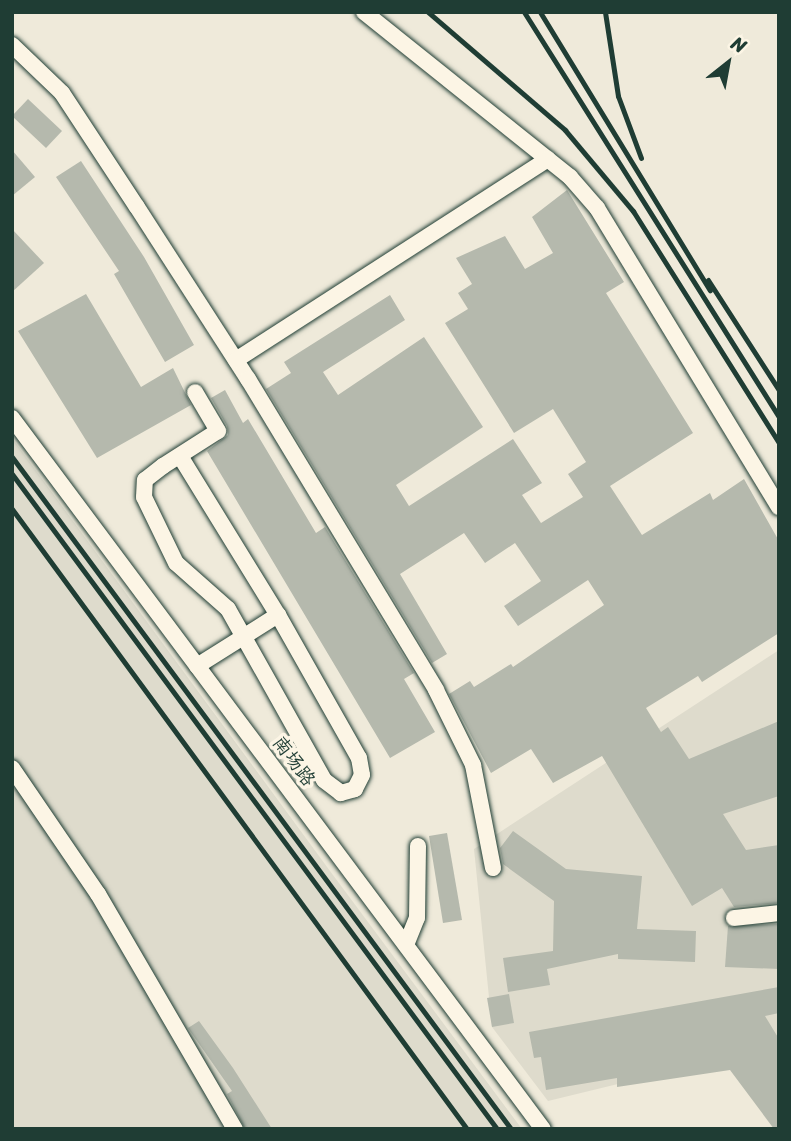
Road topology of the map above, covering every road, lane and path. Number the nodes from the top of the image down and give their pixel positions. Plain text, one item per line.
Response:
1 (364, 12) edge
2 (12, 45) edge
3 (548, 159) junction
4 (236, 360) junction
5 (195, 392) dead end
6 (12, 418) edge
7 (180, 456) junction
8 (779, 507) edge
9 (278, 615) junction
10 (245, 636) junction
11 (197, 666) junction
12 (12, 768) edge
13 (418, 846) dead end
14 (493, 868) dead end
15 (779, 913) edge
16 (734, 918) dead end
17 (406, 945) junction
18 (235, 1129) edge
19 (543, 1129) edge

1 - 3 street
2 - 4 street
3 - 4 street
3 - 8 street
4 - 14 street
5 - 7 street
6 - 11 street, 南场路
7 - 9 street
7 - 10 street
9 - 10 street
9 - 10 street
10 - 11 street
11 - 17 street, 南场路
12 - 18 street
13 - 17 street
15 - 16 street
17 - 19 street, 南场路

